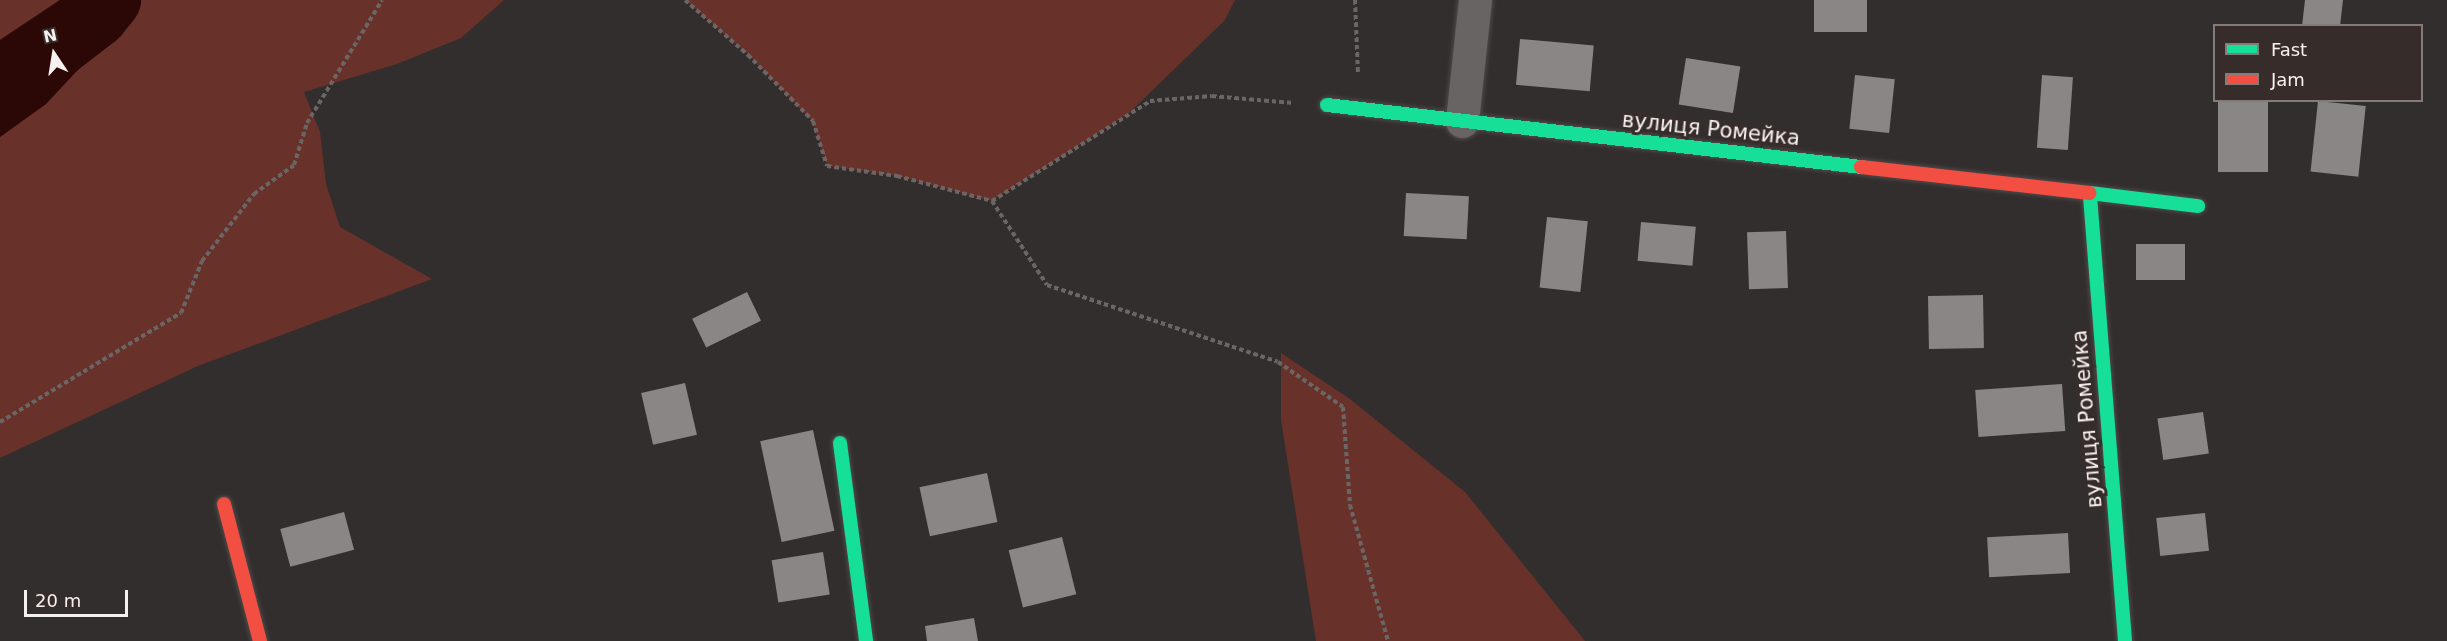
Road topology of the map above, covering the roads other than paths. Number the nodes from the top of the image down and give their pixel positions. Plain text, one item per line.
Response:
1 (1475, 0) edge
2 (1328, 105) road end
3 (1462, 121) junction
4 (2090, 193) junction
5 (2198, 206) dead end
6 (840, 442) dead end
7 (224, 504) dead end
8 (260, 641) edge
9 (866, 641) edge
10 (2125, 641) edge

1 - 3 street
2 - 3 street, вулиця Ромейка
3 - 4 street, вулиця Ромейка
4 - 5 street, вулиця Ромейка
4 - 10 street, вулиця Ромейка
6 - 9 street
7 - 8 street

